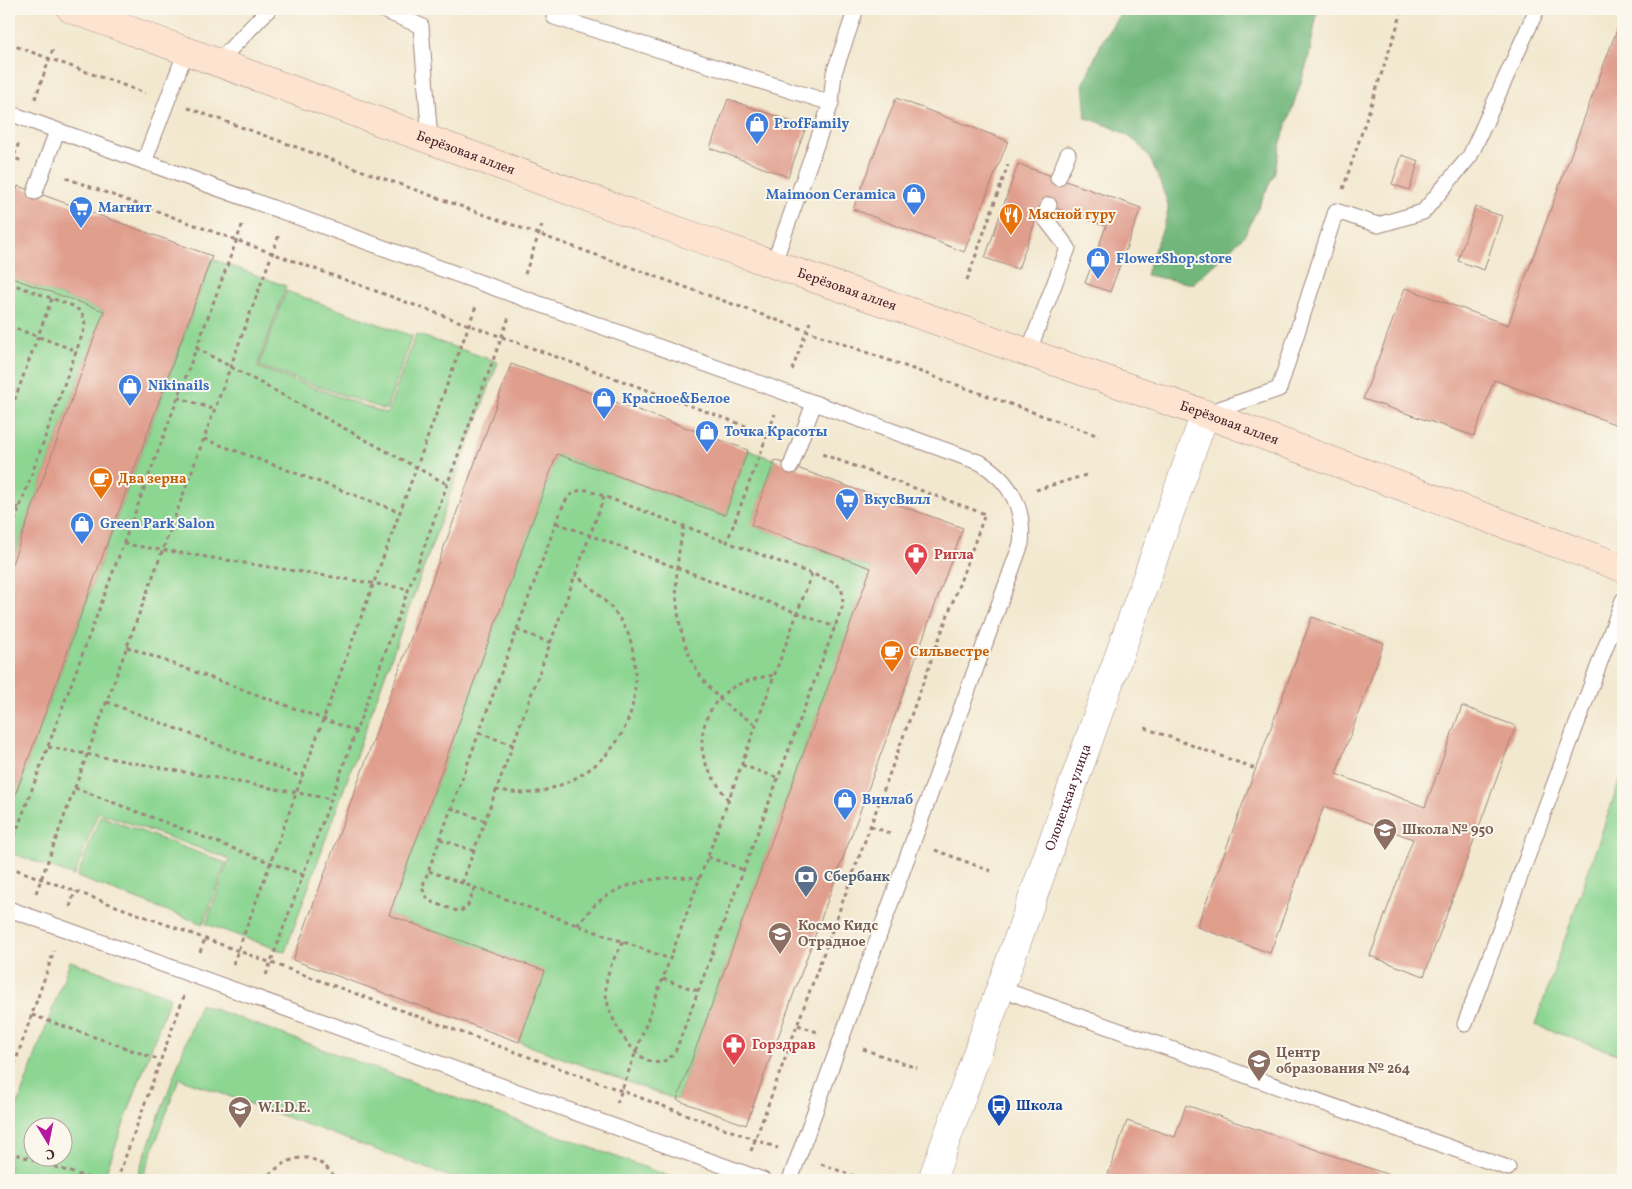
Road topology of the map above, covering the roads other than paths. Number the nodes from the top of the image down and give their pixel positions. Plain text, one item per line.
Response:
1 (71, 9) edge
2 (269, 9) edge
3 (381, 9) edge
4 (557, 9) edge
5 (856, 9) edge
6 (1537, 9) edge
7 (186, 51) junction
8 (217, 63) junction
9 (831, 104) junction
10 (9, 113) edge
11 (57, 131) junction
12 (430, 140) junction
13 (1068, 154) dead end
14 (144, 162) junction
15 (1058, 178) dead end
16 (35, 192) dead end
17 (1049, 205) dead end
18 (773, 265) junction
19 (1028, 353) junction
20 (814, 403) junction
21 (1205, 414) junction
22 (791, 466) dead end
23 (1623, 568) edge
24 (1623, 600) edge
25 (9, 909) edge
26 (1001, 989) junction
27 (1465, 1024) dead end
28 (1508, 1168) dead end
29 (763, 1180) edge
30 (790, 1180) edge
31 (932, 1180) edge

1 - 7 main road, Берёзовая аллея
2 - 8 lane
3 - 12 lane
4 - 9 lane
5 - 9 lane
6 - 21 lane
7 - 8 main road, Берёзовая аллея
7 - 14 lane
8 - 12 main road, Берёзовая аллея
9 - 18 lane
10 - 11 lane
11 - 14 lane
11 - 16 lane
12 - 18 main road, Берёзовая аллея
13 - 15 lane
14 - 20 lane
17 - 19 lane
18 - 19 main road, Берёзовая аллея
19 - 21 main road, Берёзовая аллея
20 - 22 lane
20 - 30 lane
21 - 23 main road, Берёзовая аллея
21 - 26 street, Олонецкая улица
24 - 27 lane
25 - 29 lane
26 - 28 lane
26 - 31 street, Олонецкая улица

